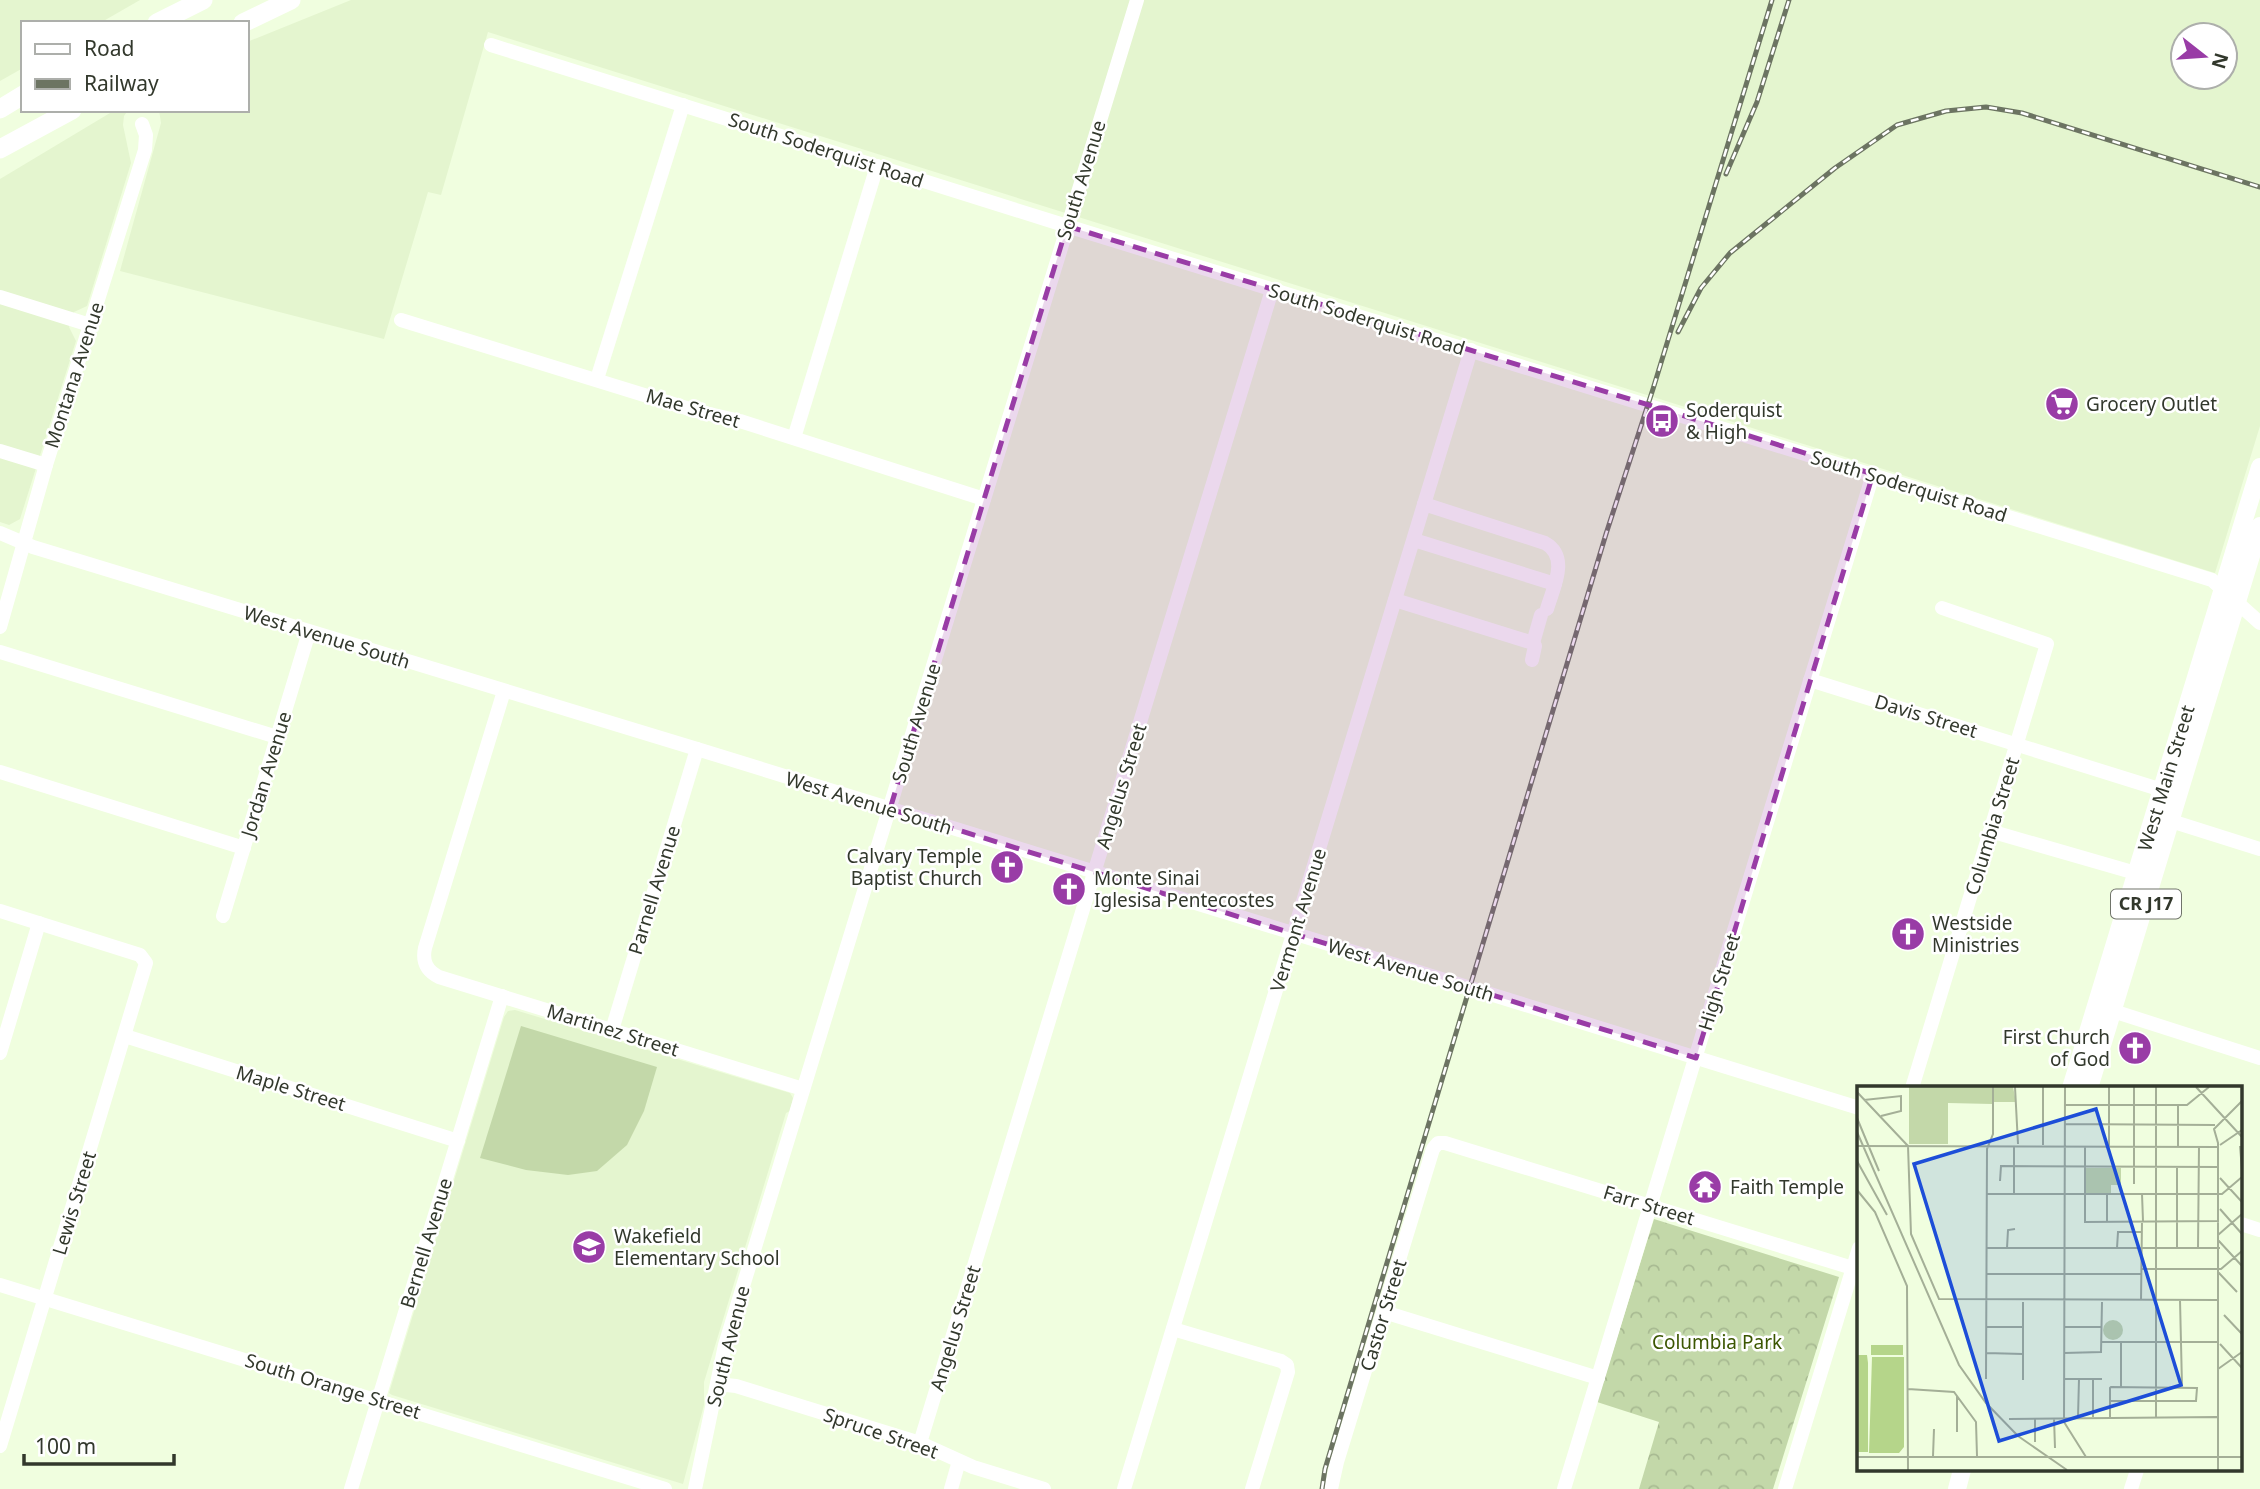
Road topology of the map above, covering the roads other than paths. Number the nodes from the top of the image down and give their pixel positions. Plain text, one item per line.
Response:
1 (204, 0) edge
2 (291, 0) edge
3 (1138, 0) edge
4 (161, 21) edge
5 (247, 21) edge
6 (491, 45) dead end
7 (21, 96) edge
8 (683, 105) junction
9 (0, 109) edge
10 (68, 112) edge
11 (142, 124) dead end
12 (0, 149) edge
13 (877, 166) junction
14 (1067, 226) junction
15 (1272, 290) junction
16 (0, 297) edge
17 (401, 320) dead end
18 (90, 325) junction
19 (1471, 350) junction
20 (597, 379) junction
21 (794, 438) junction
22 (0, 451) edge
23 (46, 465) junction
24 (2260, 467) edge
25 (1873, 474) junction
26 (984, 499) junction
27 (1424, 505) junction
28 (2260, 527) edge
29 (0, 533) edge
30 (1413, 540) junction
31 (25, 543) junction
32 (1555, 584) junction
33 (2223, 591) junction
34 (1395, 600) junction
35 (2237, 604) junction
36 (1942, 608) dead end
37 (2260, 624) edge
38 (0, 627) edge
39 (309, 632) junction
40 (1533, 643) junction
41 (0, 652) edge
42 (1532, 660) dead end
43 (1810, 680) junction
44 (504, 691) junction
45 (277, 737) junction
46 (2017, 745) junction
47 (697, 749) junction
48 (0, 772) edge
49 (2162, 790) junction
50 (890, 809) junction
51 (2171, 821) junction
52 (1990, 831) junction
53 (244, 848) junction
54 (2260, 849) edge
55 (1094, 872) junction
56 (2145, 876) junction
57 (0, 911) edge
58 (223, 916) dead end
59 (39, 923) junction
60 (1293, 934) junction
61 (502, 996) junction
62 (2113, 1011) junction
63 (612, 1030) junction
64 (125, 1036) junction
65 (0, 1052) edge
66 (1696, 1058) junction
67 (2260, 1058) edge
68 (1913, 1086) edge
69 (2072, 1086) edge
70 (2090, 1086) edge
71 (803, 1089) junction
72 (1857, 1107) edge
73 (458, 1140) junction
74 (1438, 1143) joint
75 (1651, 1206) junction
76 (2242, 1224) edge
77 (2260, 1230) edge
78 (1856, 1269) edge
79 (0, 1285) edge
80 (45, 1298) junction
81 (1384, 1312) junction
82 (1173, 1329) junction
83 (1598, 1378) junction
84 (716, 1384) junction
85 (378, 1400) junction
86 (920, 1443) junction
87 (0, 1446) edge
88 (959, 1461) junction
89 (1961, 1472) edge
90 (2136, 1472) edge
91 (351, 1489) edge
92 (665, 1489) edge
93 (695, 1489) edge
94 (951, 1489) edge
95 (1044, 1489) edge
96 (1124, 1489) edge
97 (1252, 1489) edge
98 (1331, 1489) edge
99 (1564, 1489) edge
100 (1786, 1489) edge
101 (1957, 1489) edge
102 (2131, 1489) edge

1 - 4 highway
2 - 5 highway
3 - 14 street, South Avenue
6 - 8 street, South Soderquist Road
7 - 9 highway
8 - 13 street, South Soderquist Road
8 - 20 street
10 - 12 highway
11 - 18 street, Montana Avenue
13 - 14 street, South Soderquist Road
13 - 21 street
14 - 15 street, South Soderquist Road
14 - 26 street, South Avenue
15 - 19 street, South Soderquist Road
15 - 55 street, Angelus Street
16 - 18 street
17 - 20 street, Mae Street
18 - 23 street, Montana Avenue
19 - 25 street, South Soderquist Road
19 - 27 street, Vermont Avenue
20 - 21 street, Mae Street
21 - 26 street, Mae Street
22 - 23 street
23 - 31 street, Montana Avenue
24 - 33 main road, West Main Street / CR J17
25 - 33 street, South Soderquist Road
25 - 43 street, High Street
26 - 50 street, South Avenue
27 - 30 street, Vermont Avenue
27 - 32 street
28 - 35 main road, West Main Street / CR J17
29 - 31 street, West Avenue South
30 - 32 street
30 - 34 street, Vermont Avenue
31 - 38 street, Montana Avenue
31 - 39 street, West Avenue South
32 - 40 street
33 - 35 street, South Soderquist Road
33 - 49 main road, West Main Street / CR J17
34 - 40 street
34 - 60 street, Vermont Avenue
35 - 37 street, South Soderquist Road
35 - 51 main road, West Main Street / CR J17
36 - 46 street, Columbia Street
39 - 44 street, West Avenue South
39 - 45 street, Jordan Avenue
40 - 42 street
41 - 45 street
43 - 46 street, Davis Street
43 - 66 street, High Street
44 - 47 street, West Avenue South
44 - 61 street, Martinez Street
45 - 53 street, Jordan Avenue
46 - 49 street, Davis Street
46 - 52 street, Columbia Street
47 - 50 street, West Avenue South
47 - 63 street, Parnell Avenue
48 - 53 street
49 - 56 main road, West Main Street / CR J17
50 - 55 street, West Avenue South
50 - 71 street, South Avenue
51 - 54 street
51 - 56 main road, West Main Street / CR J17
52 - 56 street
52 - 68 street, Columbia Street
53 - 58 street, Jordan Avenue
55 - 60 street, West Avenue South
55 - 86 street, Angelus Street
56 - 62 main road, West Main Street / CR J17
56 - 69 main road, West Main Street / CR J17
57 - 59 street
59 - 64 street, Lewis Street
59 - 65 street
60 - 66 street, West Avenue South
60 - 82 street, Vermont Avenue
61 - 63 street, Martinez Street
61 - 73 street, Bernell Avenue
62 - 67 street
62 - 70 main road, West Main Street / CR J17
63 - 71 street, Martinez Street
64 - 73 street, Maple Street
64 - 80 street, Lewis Street
66 - 72 street, West Avenue South
66 - 75 street, High Street
71 - 84 street, South Avenue
73 - 85 street, Bernell Avenue
74 - 75 street, Farr Street
74 - 81 street, Castor Street
75 - 78 street, Farr Street
75 - 83 street, High Street
76 - 77 street
78 - 100 street
79 - 80 street, South Orange Street
80 - 85 street, South Orange Street
80 - 87 street, Lewis Street
81 - 83 street
81 - 98 street, Castor Street
82 - 96 street, Vermont Avenue
82 - 97 street
83 - 99 street, High Street
84 - 86 street, Spruce Street
84 - 93 street, South Avenue
85 - 91 street, Bernell Avenue
85 - 92 street, South Orange Street
86 - 88 street, Spruce Street
88 - 94 street
88 - 95 street, Spruce Street
89 - 101 main road
90 - 102 street

